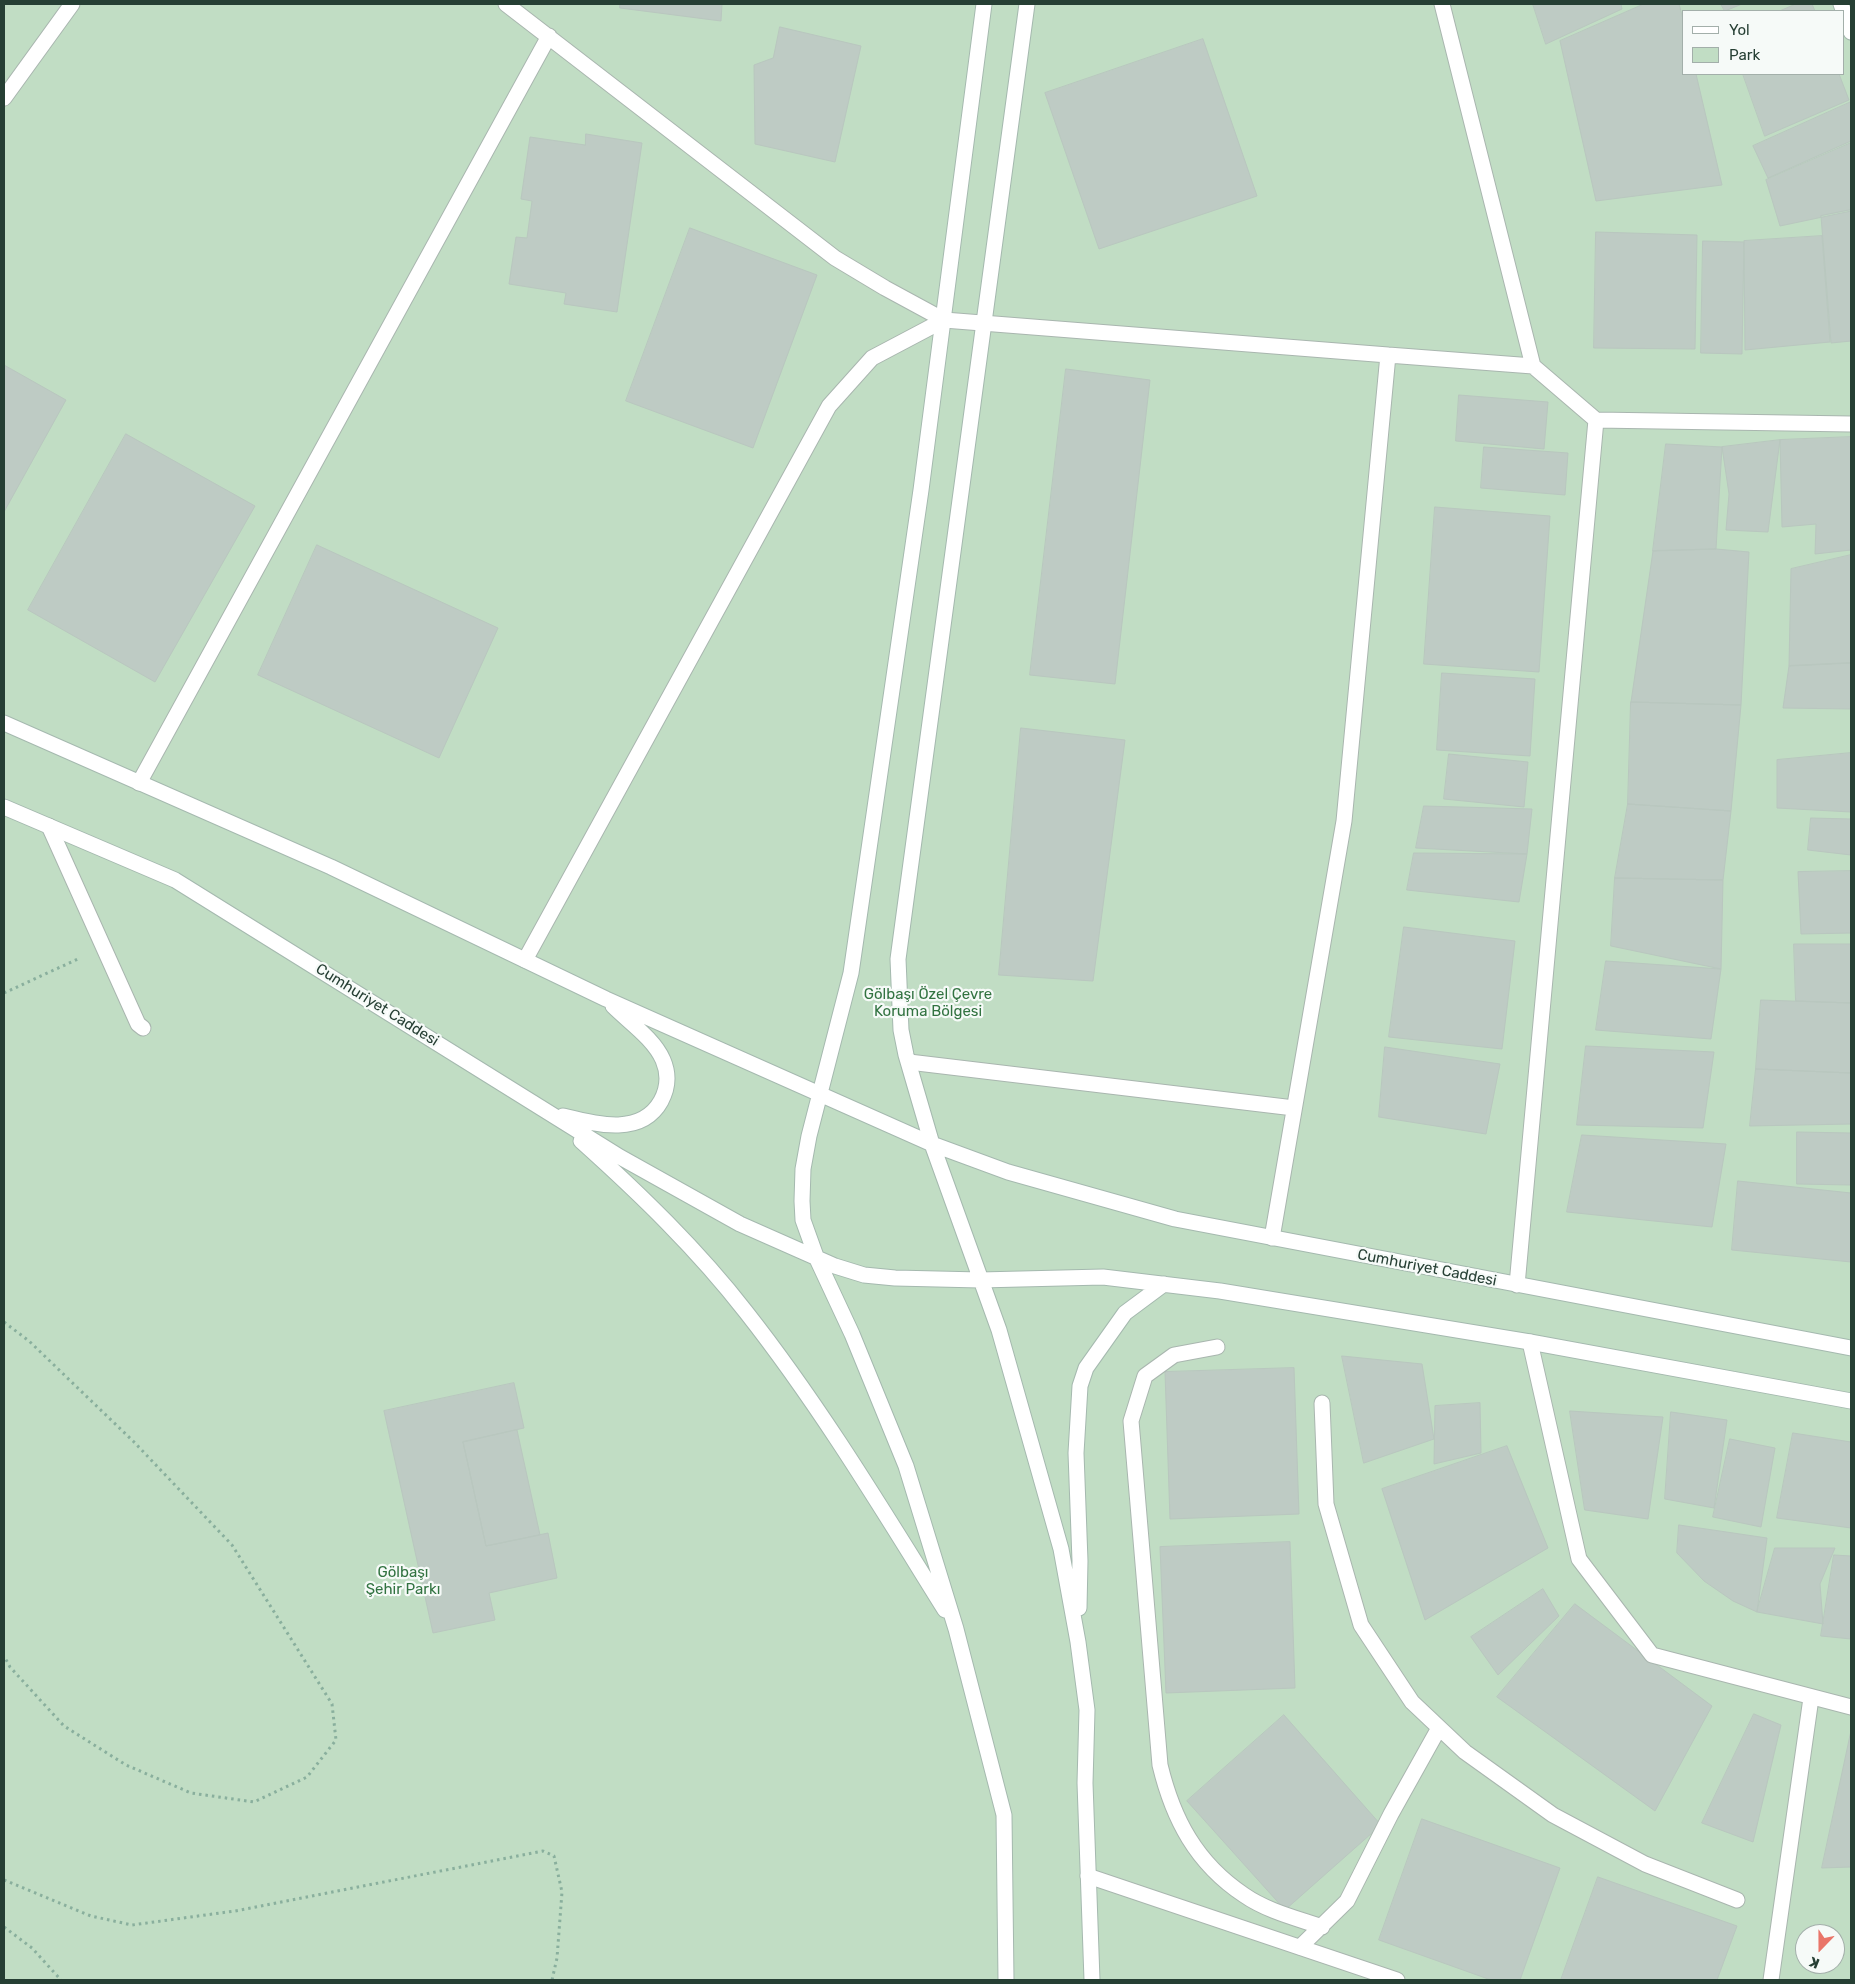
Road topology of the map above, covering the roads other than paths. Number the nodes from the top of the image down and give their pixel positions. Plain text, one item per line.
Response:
1 (72, 4) edge
2 (506, 4) edge
3 (984, 4) edge
4 (1027, 4) edge
5 (1442, 4) edge
6 (1845, 15) edge
7 (1851, 32) edge
8 (549, 36) junction
9 (4, 95) edge
10 (944, 320) junction
11 (984, 323) junction
12 (1388, 355) junction
13 (1533, 366) junction
14 (1596, 420) junction
15 (1851, 424) edge
16 (4, 723) edge
17 (139, 783) junction
18 (4, 807) edge
19 (49, 826) junction
20 (524, 960) junction
21 (606, 999) junction
22 (143, 1028) dead end
23 (909, 1062) junction
24 (818, 1094) junction
25 (1294, 1108) junction
26 (551, 1113) junction
27 (932, 1144) junction
28 (1272, 1238) junction
29 (817, 1259) junction
30 (980, 1280) junction
31 (1164, 1284) junction
32 (1517, 1285) junction
33 (1530, 1342) junction
34 (1217, 1347) dead end
35 (1851, 1348) edge
36 (1851, 1401) edge
37 (1322, 1403) dead end
38 (956, 1629) junction
39 (1078, 1642) junction
40 (1811, 1698) junction
41 (1851, 1707) edge
42 (1439, 1728) junction
43 (1088, 1876) junction
44 (1737, 1900) dead end
45 (1322, 1927) junction
46 (1300, 1948) junction
47 (1006, 1980) edge
48 (1092, 1980) edge
49 (1397, 1980) edge
50 (1770, 1980) edge

1 - 9 street
2 - 8 street
3 - 10 street
4 - 11 street
5 - 13 street
6 - 7 street
8 - 10 street
8 - 17 street
10 - 11 street
10 - 20 street
10 - 24 street
11 - 12 street
11 - 23 street
12 - 13 street
12 - 25 street
13 - 14 street
14 - 15 street
14 - 32 street
16 - 17 street
17 - 20 street
18 - 19 street, Cumhuriyet Caddesi
19 - 22 street
19 - 26 street, Cumhuriyet Caddesi
20 - 21 street
21 - 24 street, Cumhuriyet Caddesi
21 - 26 street
23 - 25 street
23 - 27 street
24 - 27 street, Cumhuriyet Caddesi
24 - 29 street
25 - 28 street
26 - 29 street, Cumhuriyet Caddesi
26 - 38 street
27 - 28 street, Cumhuriyet Caddesi
27 - 30 street
28 - 32 street, Cumhuriyet Caddesi
29 - 30 street, Cumhuriyet Caddesi
29 - 38 street
30 - 31 street, Cumhuriyet Caddesi
30 - 39 street
31 - 33 street
31 - 39 street
32 - 35 street, Cumhuriyet Caddesi
33 - 36 street
33 - 40 street
34 - 45 street
37 - 42 street
38 - 47 street
39 - 43 street
40 - 41 street
40 - 50 street
42 - 44 street
42 - 45 street
43 - 46 street
43 - 48 street
45 - 46 street
46 - 49 street

